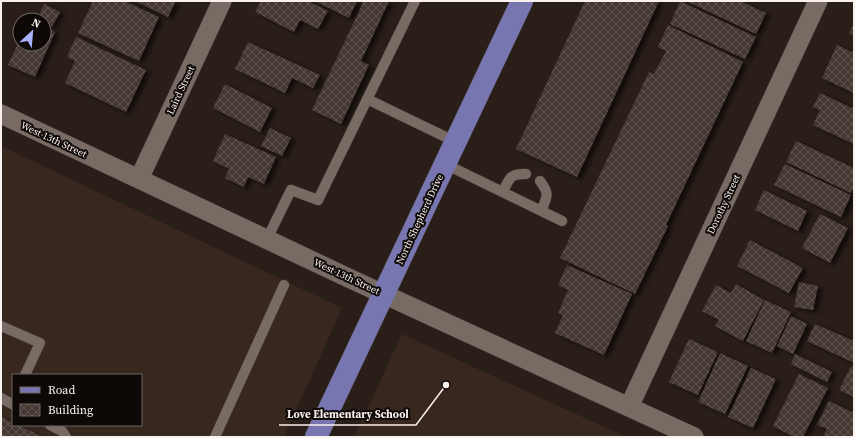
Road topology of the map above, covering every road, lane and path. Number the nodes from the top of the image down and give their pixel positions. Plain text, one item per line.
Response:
1 (222, 1) edge
2 (415, 1) edge
3 (818, 1) edge
4 (517, 2) edge
5 (367, 99) junction
6 (1, 114) edge
7 (456, 142) junction
8 (445, 164) junction
9 (526, 174) dead end
10 (139, 179) junction
11 (540, 181) dead end
12 (503, 192) junction
13 (541, 211) junction
14 (562, 221) dead end
15 (268, 239) junction
16 (284, 285) dead end
17 (384, 294) junction
18 (1, 326) edge
19 (25, 374) edge
20 (1, 398) edge
21 (12, 403) edge
22 (629, 407) junction
23 (52, 426) edge
24 (66, 437) edge
25 (215, 437) edge
26 (316, 437) edge
27 (694, 437) edge

1 - 10 street, Laird Street
2 - 5 lane
3 - 22 street, Dorothy Street
4 - 7 main road, North Shepherd Drive
5 - 7 lane
5 - 15 lane
6 - 10 street, West 13th Street
7 - 8 main road, North Shepherd Drive
8 - 12 lane
8 - 17 main road, North Shepherd Drive
9 - 12 lane
10 - 15 street, West 13th Street
11 - 13 lane
12 - 13 lane
13 - 14 lane
15 - 17 street, West 13th Street
16 - 25 lane
17 - 22 street, West 13th Street
17 - 26 main road, North Shepherd Drive
18 - 19 lane
20 - 21 lane
22 - 27 street, West 13th Street
23 - 24 lane

